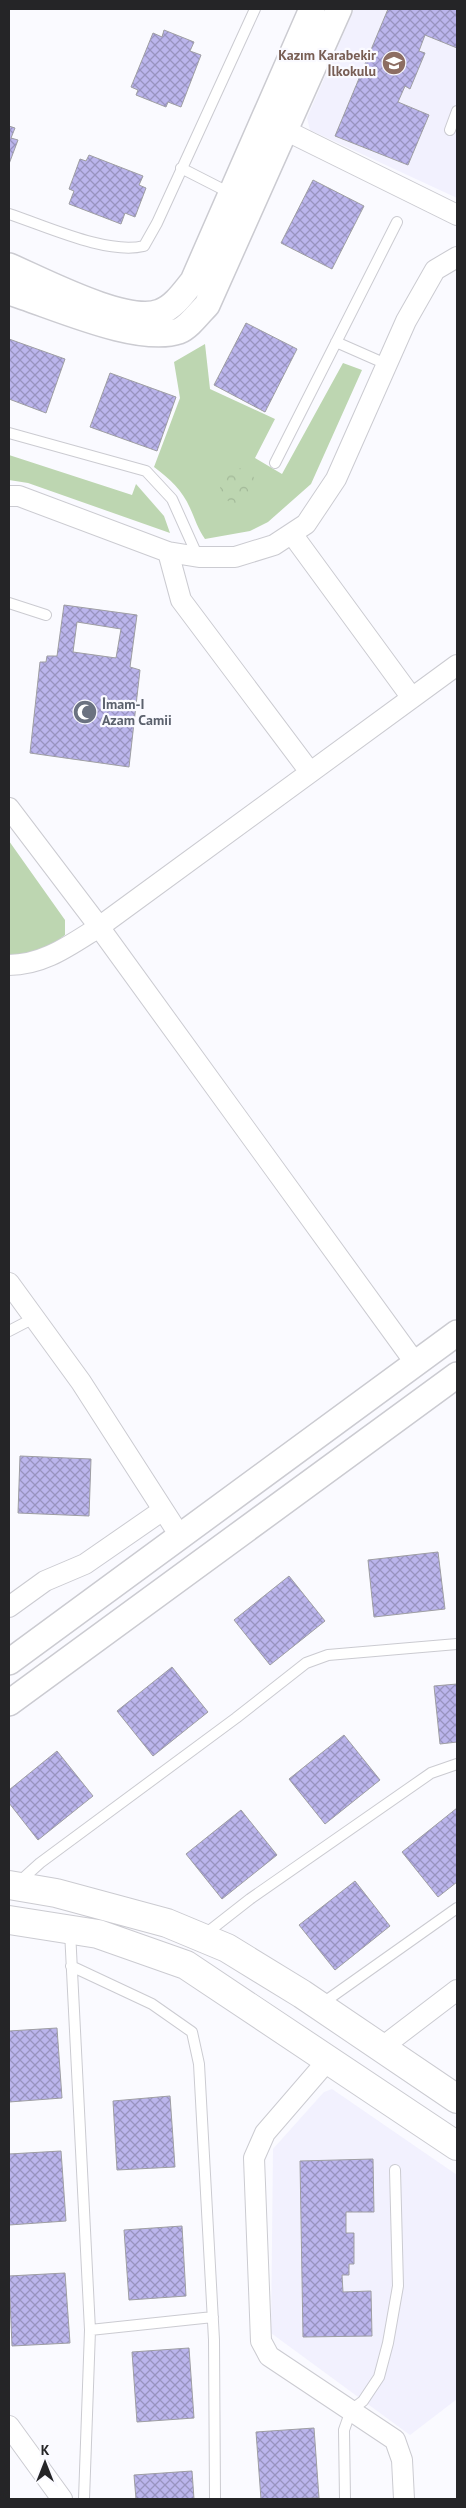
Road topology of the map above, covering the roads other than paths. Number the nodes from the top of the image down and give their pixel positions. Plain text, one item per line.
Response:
1 (255, 9) edge
2 (312, 9) edge
3 (338, 9) edge
4 (457, 111) edge
5 (285, 130) junction
6 (450, 130) dead end
7 (181, 168) junction
8 (230, 193) junction
9 (9, 214) edge
10 (457, 216) edge
11 (397, 222) dead end
12 (457, 257) edge
13 (9, 266) edge
14 (9, 292) edge
15 (336, 342) junction
16 (386, 364) junction
17 (9, 433) edge
18 (275, 463) dead end
19 (9, 496) edge
20 (292, 534) junction
21 (168, 552) junction
22 (198, 557) junction
23 (9, 603) edge
24 (46, 615) dead end
25 (457, 664) edge
26 (412, 698) junction
27 (310, 772) junction
28 (9, 808) edge
29 (99, 927) junction
30 (9, 965) edge
31 (9, 1282) edge
32 (34, 1318) junction
33 (9, 1332) edge
34 (457, 1333) edge
35 (416, 1364) junction
36 (457, 1375) edge
37 (163, 1510) junction
38 (180, 1536) junction
39 (9, 1607) edge
40 (457, 1644) edge
41 (9, 1662) edge
42 (9, 1703) edge
43 (457, 1764) edge
44 (12, 1886) edge
45 (457, 1908) edge
46 (9, 1920) edge
47 (70, 1929) junction
48 (201, 1938) junction
49 (71, 1966) junction
50 (457, 1990) edge
51 (319, 2006) junction
52 (381, 2048) junction
53 (328, 2060) junction
54 (457, 2099) edge
55 (457, 2146) edge
56 (395, 2170) dead end
57 (212, 2317) junction
58 (90, 2330) junction
59 (351, 2410) junction
60 (9, 2426) edge
61 (62, 2499) edge
62 (84, 2499) edge
63 (215, 2499) edge
64 (345, 2499) edge
65 (404, 2499) edge

1 - 7 lane
2 - 8 street
3 - 5 street
4 - 6 lane
5 - 10 street
5 - 14 street
7 - 8 lane
7 - 9 lane
8 - 13 street
11 - 15 lane
12 - 16 street
15 - 16 lane
15 - 18 lane
16 - 20 street
17 - 22 lane
19 - 21 street
20 - 22 street
20 - 26 street
21 - 22 street
21 - 27 street
23 - 24 lane
25 - 26 street
26 - 27 street
27 - 29 street
28 - 29 street
29 - 30 street
29 - 35 street
31 - 32 street
32 - 33 lane
32 - 37 street
34 - 35 street
35 - 38 street
36 - 42 street
37 - 38 street
37 - 39 street
38 - 41 street
40 - 44 lane
43 - 48 lane
44 - 48 main road
45 - 51 lane
46 - 47 main road
47 - 49 lane
47 - 53 main road
48 - 51 main road
49 - 57 lane
49 - 58 lane
50 - 52 street
51 - 52 main road
52 - 54 main road
53 - 55 main road
53 - 59 street
56 - 59 lane
57 - 58 lane
57 - 63 lane
58 - 62 lane
59 - 64 lane
59 - 65 street
60 - 61 street

